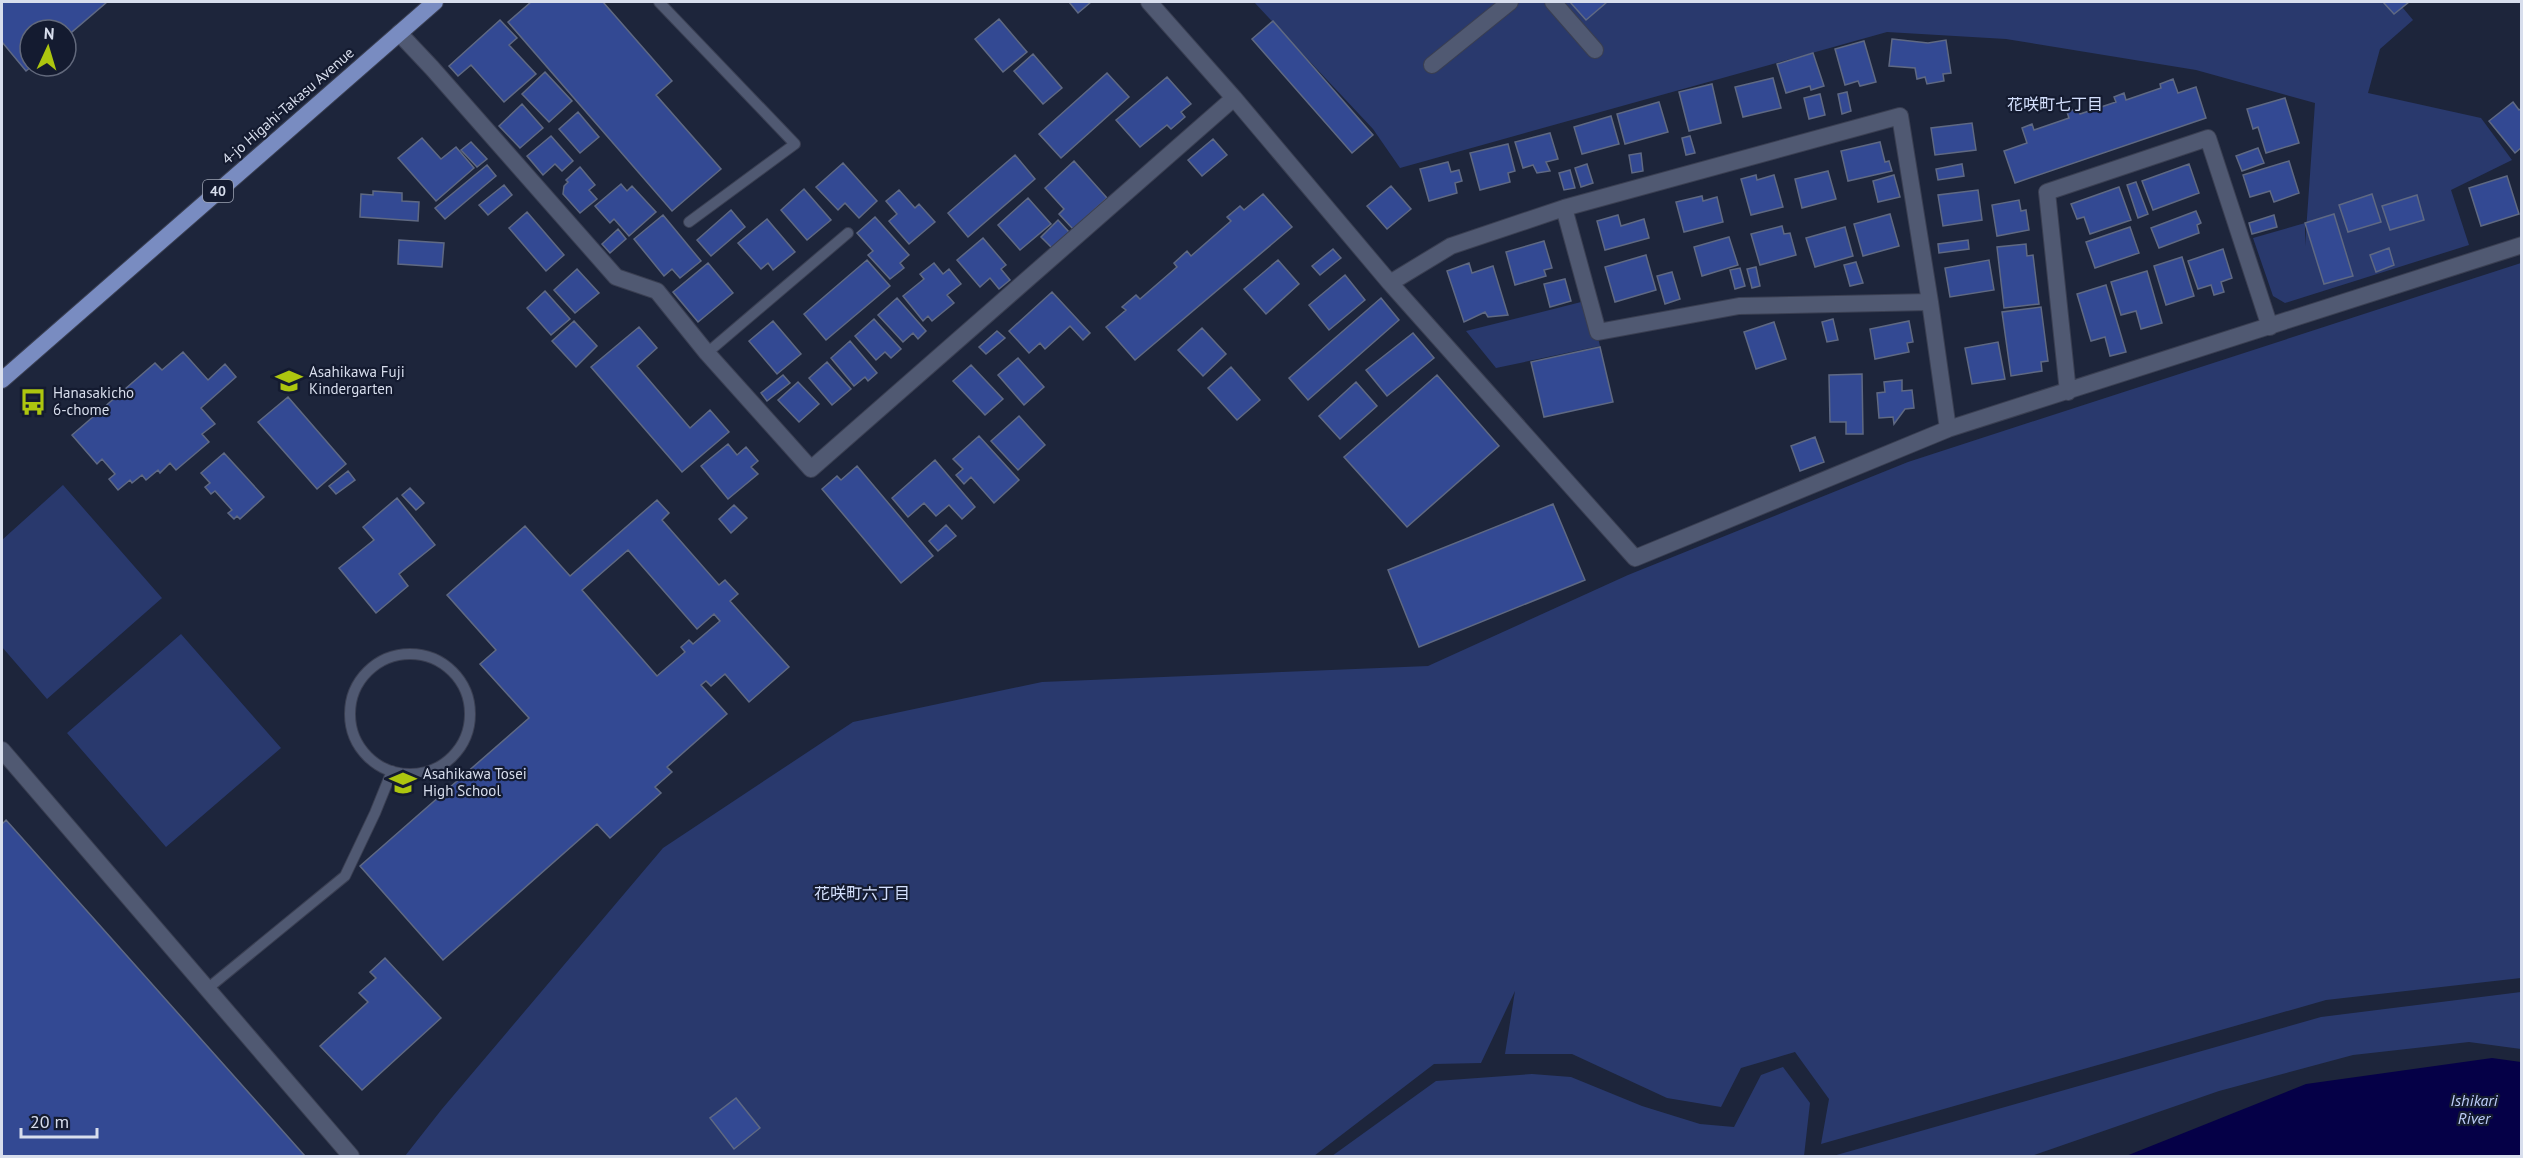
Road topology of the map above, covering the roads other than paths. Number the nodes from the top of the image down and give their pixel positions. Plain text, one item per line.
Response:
1 (435, 2) edge
2 (659, 2) edge
3 (1149, 2) edge
4 (1510, 2) edge
5 (1553, 2) edge
6 (399, 33) junction
7 (1595, 50) dead end
8 (1432, 65) dead end
9 (1234, 98) junction
10 (1564, 208) junction
11 (689, 222) dead end
12 (848, 233) dead end
13 (2522, 245) edge
14 (1390, 283) junction
15 (1930, 302) junction
16 (2270, 327) junction
17 (707, 353) junction
18 (2, 380) edge
19 (2068, 392) junction
20 (1948, 429) junction
21 (2, 750) edge
22 (392, 771) junction
23 (207, 989) junction
24 (351, 1156) edge

1 - 6 highway, 4-jo Higahi-Takasu Avenue / 40
2 - 11 lane
3 - 9 street
4 - 8 street
5 - 7 street
6 - 17 street
6 - 18 highway, 4-jo Higahi-Takasu Avenue / 40
9 - 14 street
9 - 17 street
10 - 14 street
10 - 15 street
10 - 15 street
12 - 17 lane
13 - 16 street
14 - 20 street
15 - 20 street
16 - 19 street
16 - 19 street
19 - 20 street
21 - 23 street
22 - 22 lane
22 - 23 lane
23 - 24 street

